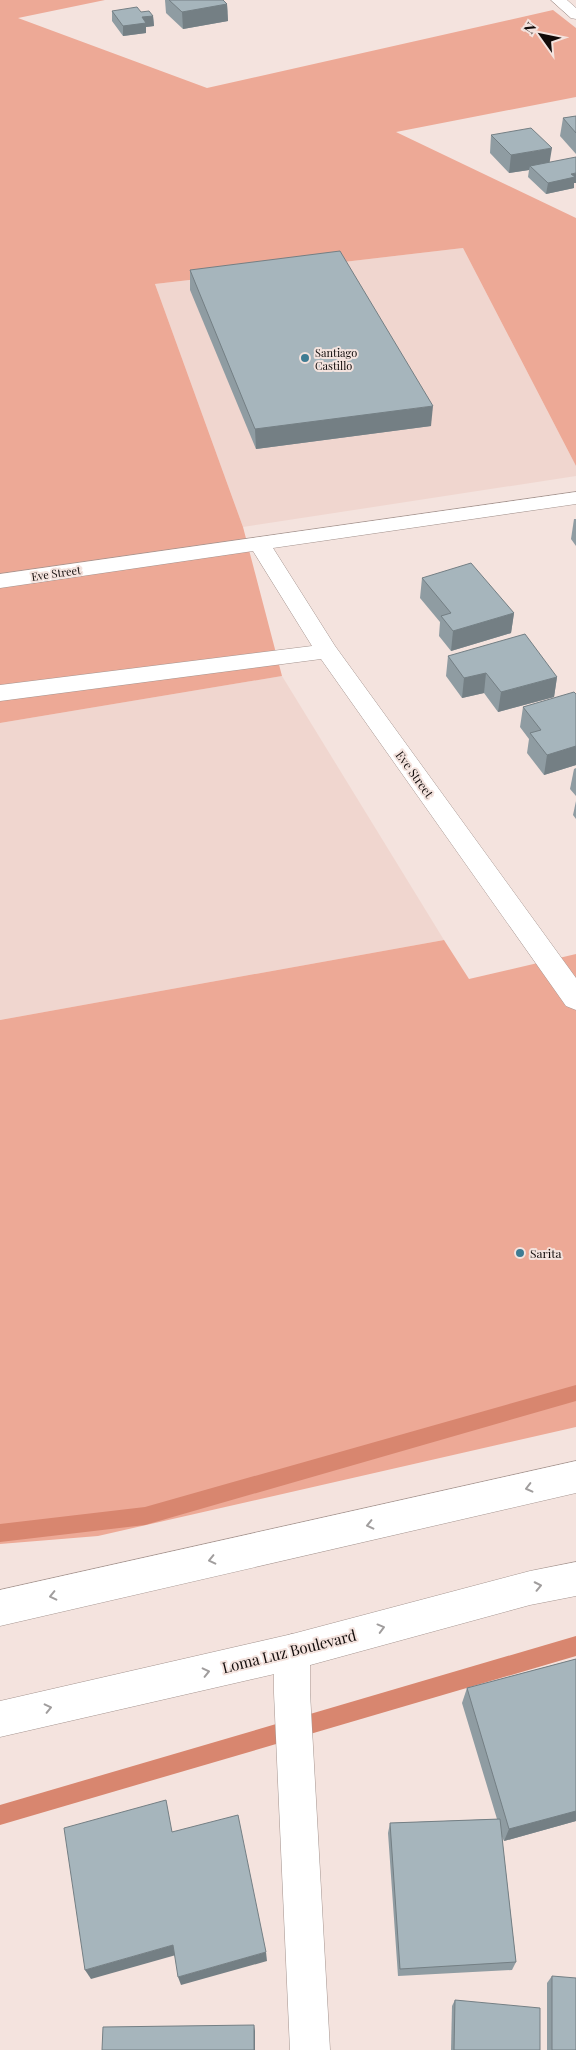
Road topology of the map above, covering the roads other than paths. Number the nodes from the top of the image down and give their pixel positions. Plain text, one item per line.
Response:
1 (558, 0) edge
2 (576, 15) edge
3 (576, 498) edge
4 (260, 545) junction
5 (0, 581) edge
6 (327, 651) junction
7 (0, 693) edge
8 (576, 999) edge
9 (576, 1477) edge
10 (576, 1579) edge
11 (0, 1608) edge
12 (292, 1652) junction
13 (0, 1719) edge
14 (310, 2050) edge

1 - 2 main road
3 - 4 main road, Eve Street
4 - 5 main road, Eve Street
4 - 6 main road, Eve Street
6 - 7 main road
6 - 8 main road, Eve Street
9 -> 11 main road
12 -> 10 main road, Loma Luz Boulevard
13 -> 12 main road, Loma Luz Boulevard
12 - 14 main road

